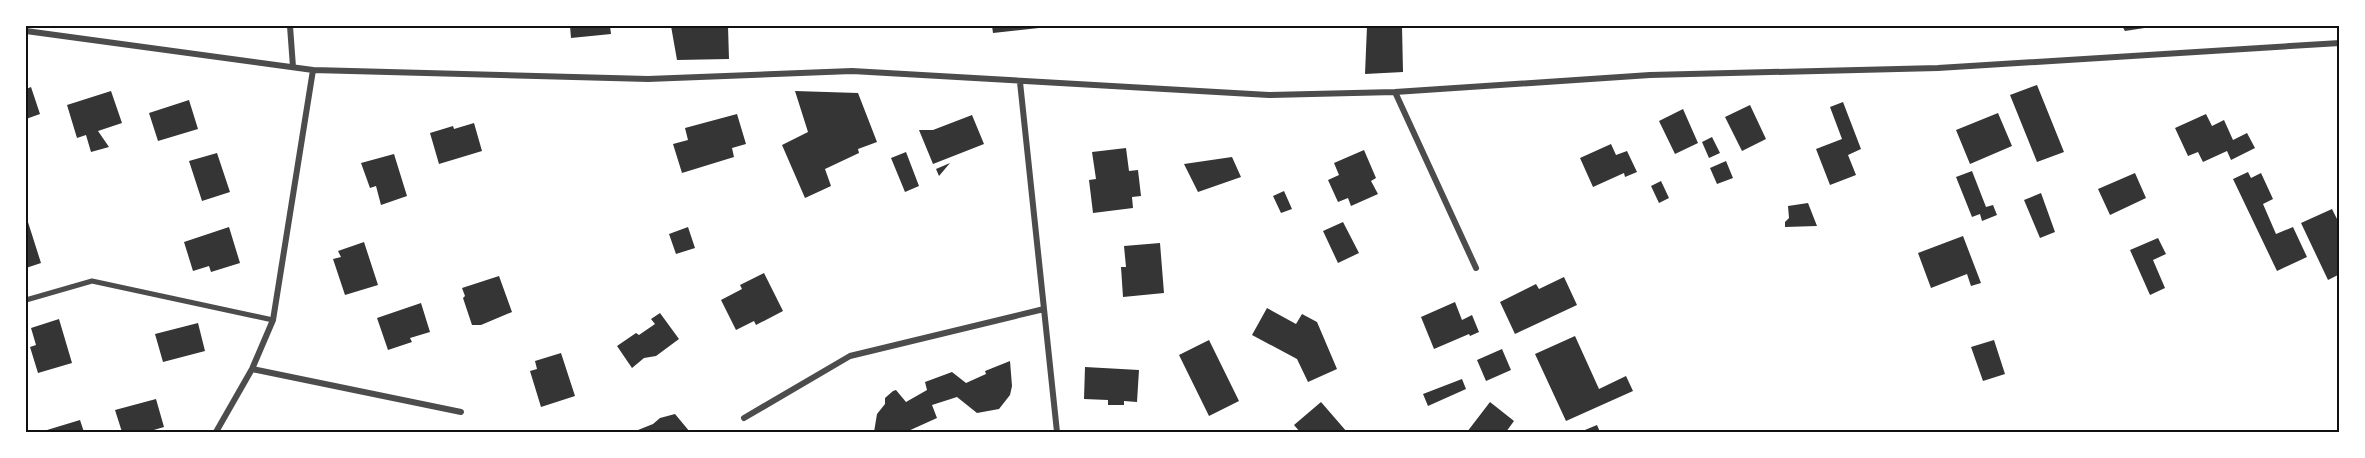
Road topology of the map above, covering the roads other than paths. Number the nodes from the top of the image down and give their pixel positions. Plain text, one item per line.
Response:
1 (290, 26) edge
2 (26, 31) edge
3 (2340, 43) edge
4 (293, 67) junction
5 (313, 70) junction
6 (1020, 82) junction
7 (1395, 92) junction
8 (1476, 268) dead end
9 (26, 300) edge
10 (1044, 309) junction
11 (273, 320) junction
12 (252, 369) junction
13 (461, 412) dead end
14 (744, 418) dead end
15 (216, 432) edge
16 (1057, 432) edge

1 - 4 street
2 - 4 street
3 - 7 street
4 - 5 street
5 - 6 street
5 - 11 street
6 - 7 street
6 - 10 street
7 - 8 street
9 - 11 street
10 - 14 street
10 - 16 street
11 - 12 street
12 - 13 street
12 - 15 street

